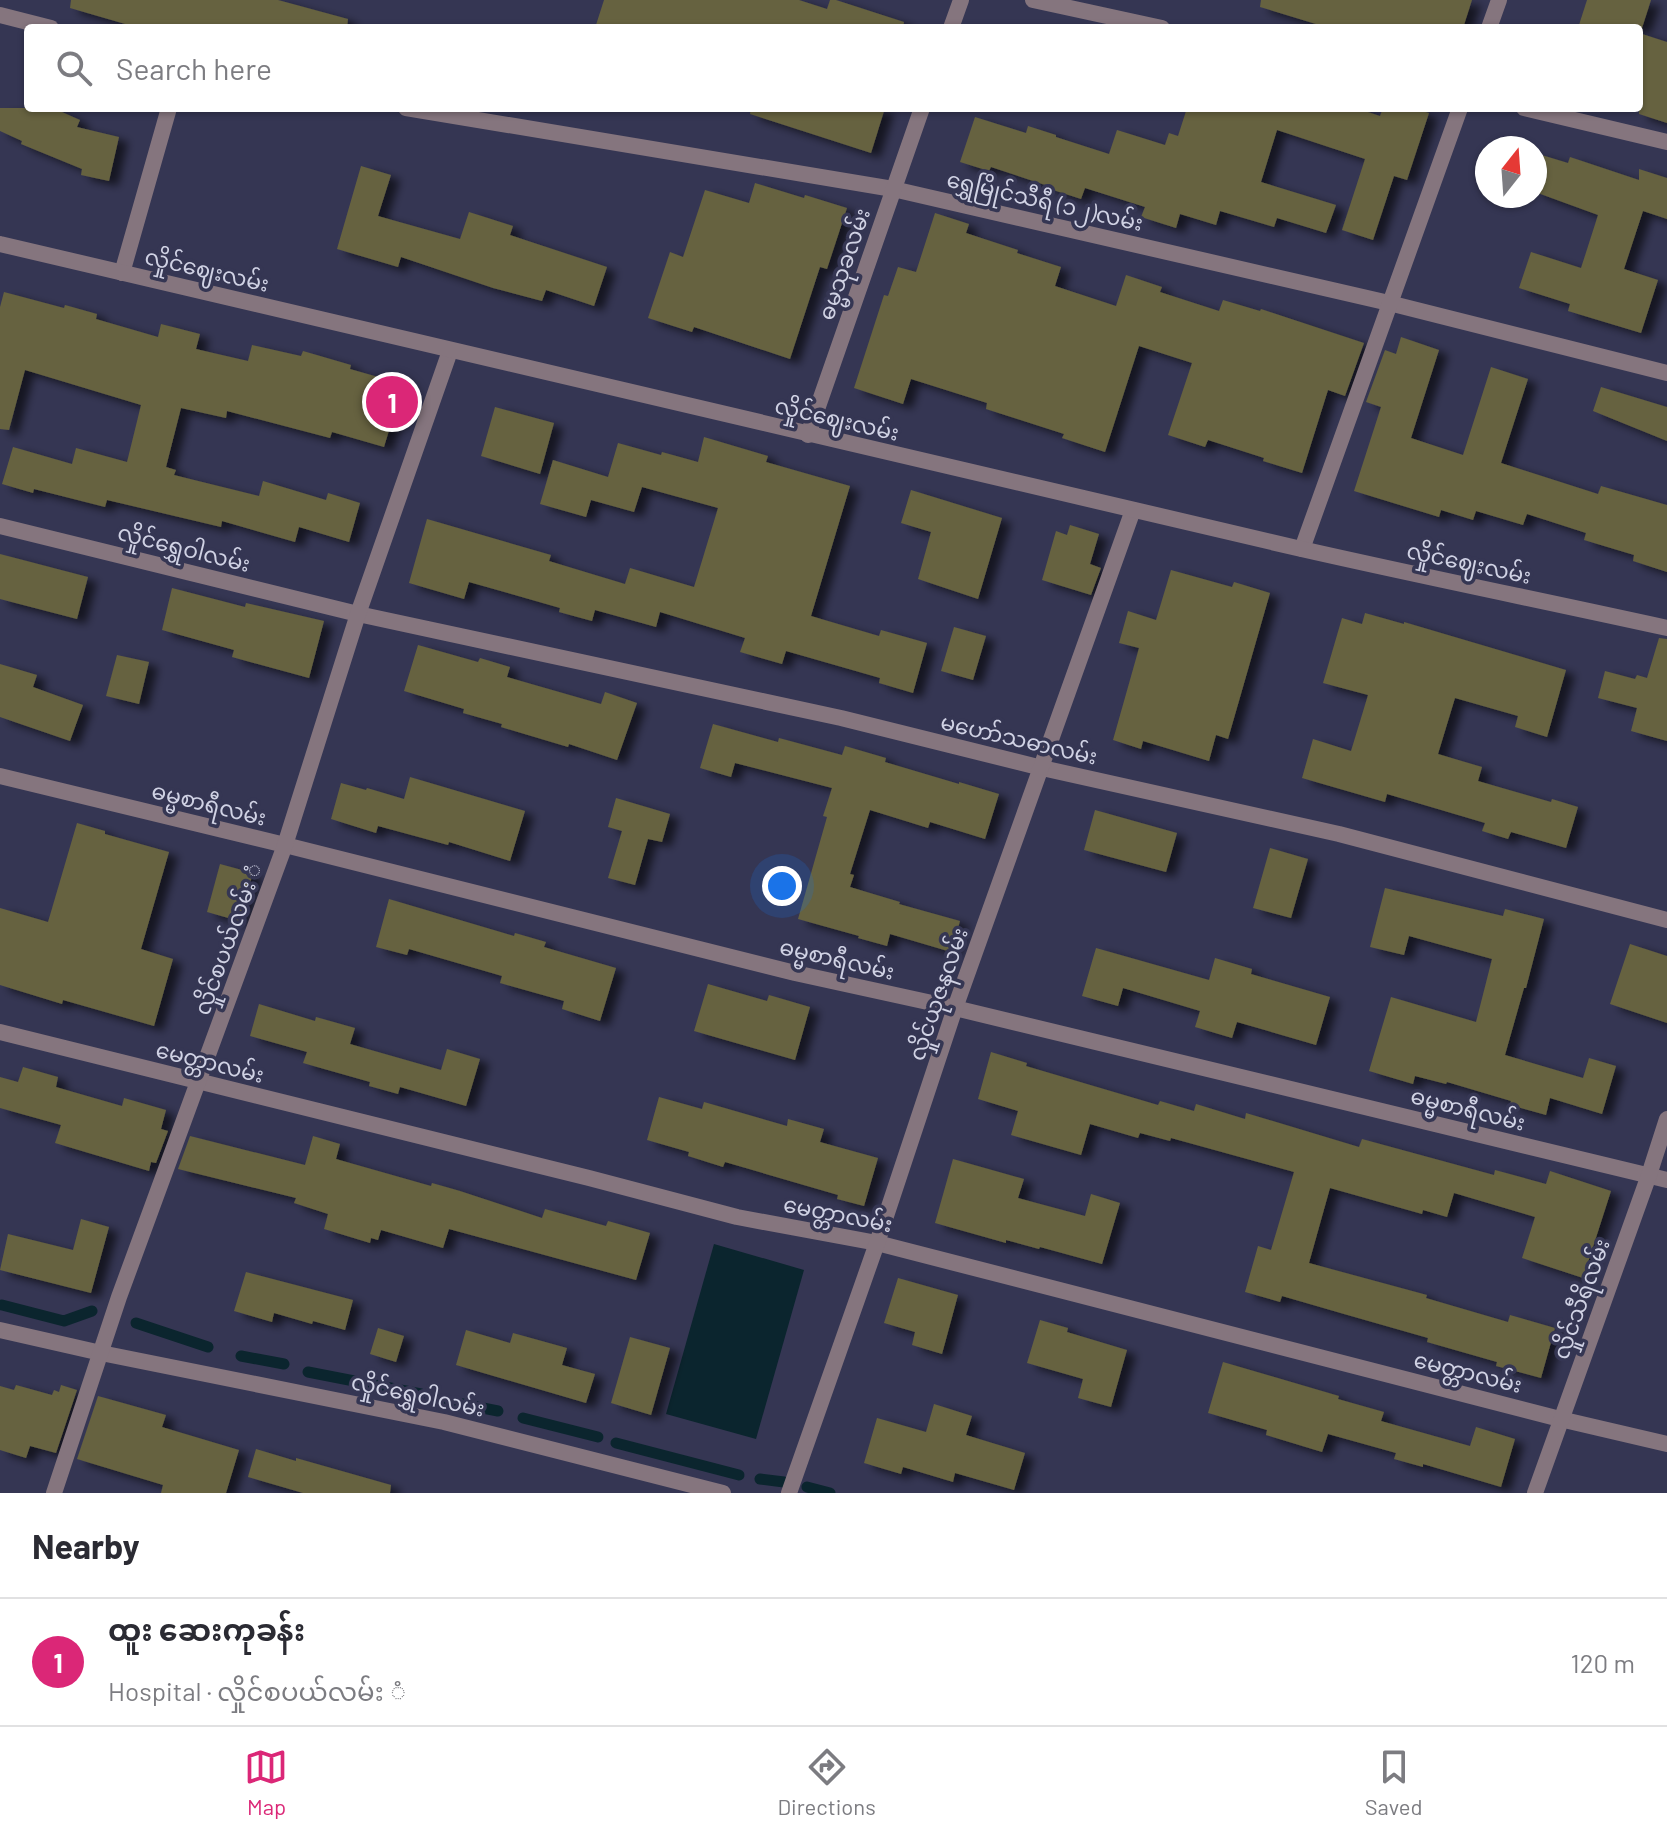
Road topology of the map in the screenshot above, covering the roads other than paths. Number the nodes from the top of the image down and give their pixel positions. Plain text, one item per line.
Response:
1 (961, 0) edge
2 (1033, 0) edge
3 (1499, 0) edge
4 (0, 15) edge
5 (35, 24) edge
6 (952, 24) edge
7 (1144, 24) edge
8 (1490, 24) edge
9 (168, 112) edge
10 (430, 112) edge
11 (921, 112) edge
12 (1459, 112) edge
13 (1541, 112) edge
14 (1667, 142) edge
15 (893, 189) junction
16 (0, 244) edge
17 (122, 273) junction
18 (1389, 303) junction
19 (450, 351) junction
20 (1667, 373) edge
21 (808, 435) junction
22 (1133, 510) junction
23 (0, 526) edge
24 (1302, 549) junction
25 (358, 614) junction
26 (1667, 628) edge
27 (1042, 768) junction
28 (0, 776) edge
29 (285, 845) junction
30 (1667, 920) edge
31 (955, 1008) junction
32 (0, 1032) edge
33 (199, 1082) junction
34 (1667, 1119) edge
35 (1649, 1175) junction
36 (1667, 1180) edge
37 (877, 1243) junction
38 (0, 1330) edge
39 (101, 1353) junction
40 (1560, 1419) junction
41 (1667, 1444) edge
42 (54, 1493) edge
43 (723, 1493) edge
44 (789, 1493) edge
45 (1535, 1493) edge

1 - 6 street
2 - 7 street
3 - 8 street
4 - 5 street
9 - 17 street
10 - 15 street, ရွှေမြိုင်သီရီ (၁၂)လမ်း
11 - 15 street, ဓမ္မသုခလမ်း
12 - 18 street
13 - 14 street
15 - 18 street, ရွှေမြိုင်သီရီ (၁၂)လမ်း
15 - 21 street, ဓမ္မသုခလမ်း
16 - 17 street, လှိုင်ဈေးလမ်း
17 - 19 street, လှိုင်ဈေးလမ်း
18 - 20 street, ရွှေမြိုင်သီရီ (၁၂)လမ်း
18 - 24 street
19 - 21 street, လှိုင်ဈေးလမ်း
19 - 25 street, လှိုင်စပယ်လမ်း ံ
21 - 22 street, လှိုင်ဈေးလမ်း
22 - 24 street, လှိုင်ဈေးလမ်း
22 - 27 street, လှိုင်ယုဇနလမ်း
23 - 25 street, လှိုင်ရွှေဝါလမ်း
24 - 26 street, လှိုင်ဈေးလမ်း
25 - 27 street, မဟော်သဓာလမ်း
25 - 29 street, လှိုင်စပယ်လမ်း ံ
27 - 30 street, မဟော်သဓာလမ်း
27 - 31 street, လှိုင်ယုဇနလမ်း
28 - 29 street, ဓမ္မစာရီလမ်း
29 - 31 street, ဓမ္မစာရီလမ်း
29 - 33 street, လှိုင်စပယ်လမ်း ံ
31 - 35 street, ဓမ္မစာရီလမ်း
31 - 37 street, လှိုင်ယုဇနလမ်း
32 - 33 street, မေတ္တာလမ်း
33 - 37 street, မေတ္တာလမ်း
33 - 39 street, လှိုင်စပယ်လမ်း ံ
34 - 35 street, လှိုင်သီရိလမ်း
35 - 36 street, ဓမ္မစာရီလမ်း
35 - 40 street, လှိုင်သီရိလမ်း
37 - 40 street, မေတ္တာလမ်း
37 - 44 street, လှိုင်ယုဇနလမ်း
38 - 39 street, လှိုင်ရွှေဝါလမ်း
39 - 42 street, လှိုင်စပယ်လမ်း ံ
39 - 43 street, လှိုင်ရွှေဝါလမ်း
40 - 41 street, မေတ္တာလမ်း
40 - 45 street, လှိုင်သီရိလမ်း

